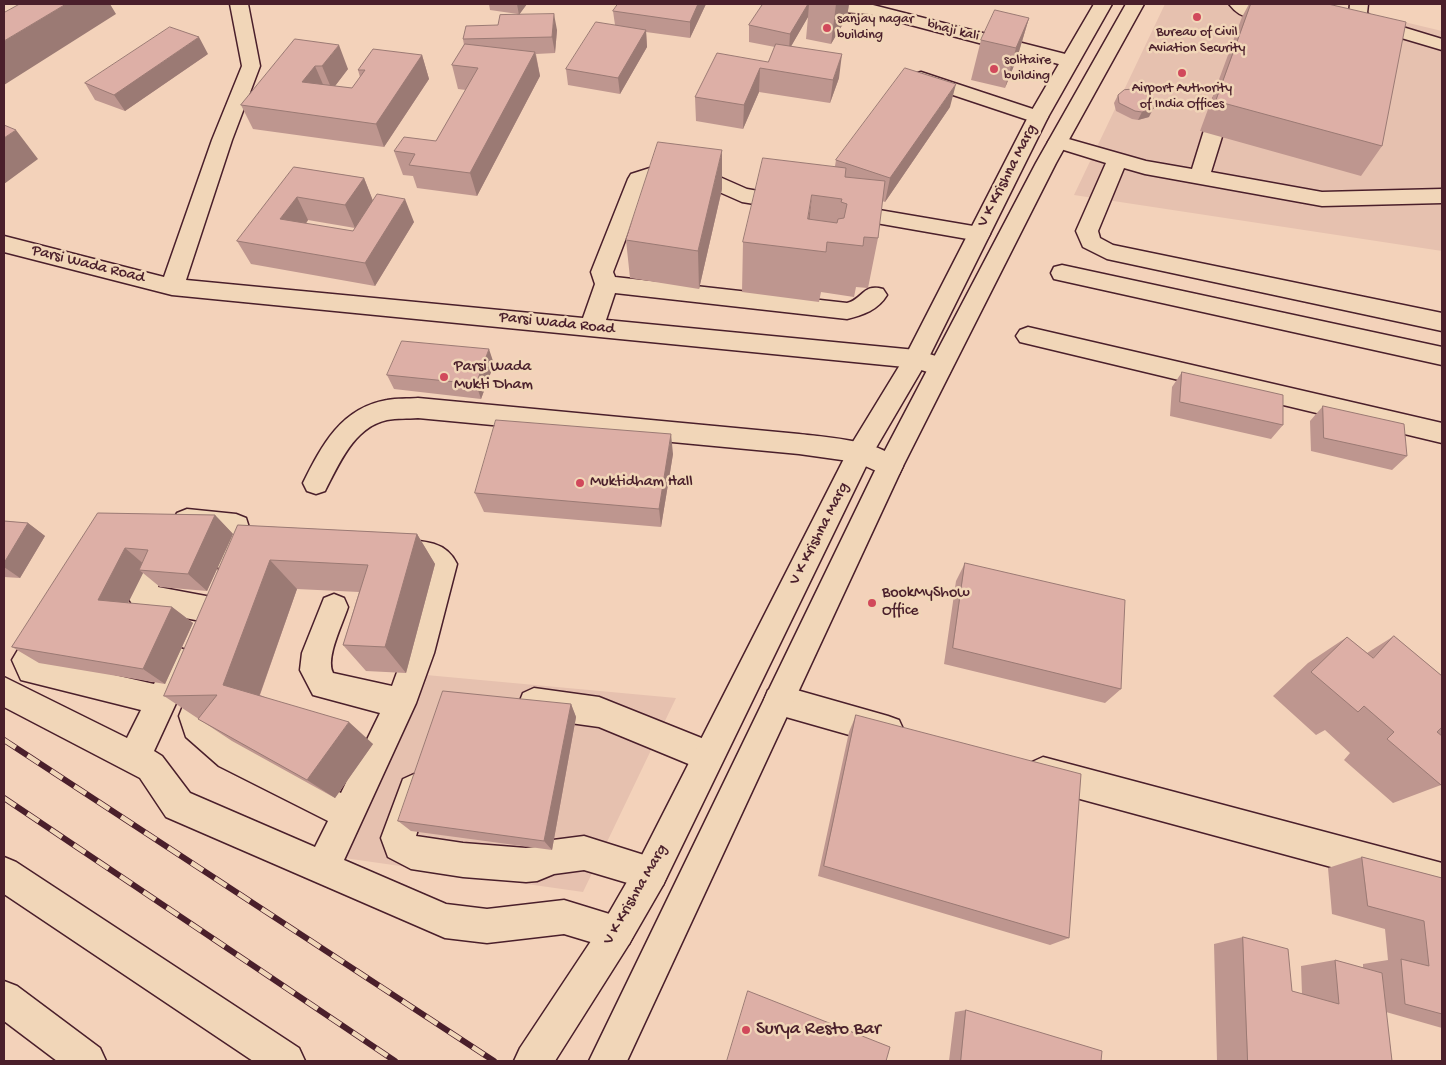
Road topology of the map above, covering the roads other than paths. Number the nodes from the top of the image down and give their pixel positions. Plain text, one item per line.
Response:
1 (239, 4) edge
2 (804, 4) edge
3 (1103, 4) edge
4 (1135, 4) edge
5 (1359, 4) edge
6 (1244, 8) edge
7 (1269, 15) edge
8 (1338, 20) edge
9 (1367, 22) junction
10 (1244, 31) edge
11 (1442, 45) edge
12 (1070, 60) junction
13 (921, 78) edge
14 (1228, 86) edge
15 (1038, 117) junction
16 (1058, 142) junction
17 (1118, 159) junction
18 (1200, 176) junction
19 (1442, 196) edge
20 (979, 234) junction
21 (9, 251) edge
22 (1062, 273) dead end
23 (606, 284) junction
24 (172, 287) junction
25 (875, 295) dead end
26 (1442, 322) edge
27 (592, 328) junction
28 (1028, 336) dead end
29 (1442, 356) edge
30 (928, 363) junction
31 (1442, 433) edge
32 (860, 452) junction
33 (890, 466) junction
34 (316, 483) dead end
35 (159, 518) edge
36 (266, 549) edge
37 (361, 550) edge
38 (150, 573) edge
39 (250, 578) edge
40 (62, 602) edge
41 (334, 607) dead end
42 (197, 628) junction
43 (220, 652) edge
44 (4, 691) edge
45 (162, 700) junction
46 (509, 700) edge
47 (779, 700) junction
48 (400, 702) junction
49 (916, 739) edge
50 (708, 756) junction
51 (134, 758) junction
52 (1011, 765) edge
53 (423, 767) edge
54 (348, 814) junction
55 (322, 869) junction
56 (651, 873) junction
57 (4, 874) edge
58 (1442, 880) edge
59 (616, 932) junction
60 (4, 999) edge
61 (87, 1061) edge
62 (286, 1061) edge
63 (533, 1061) edge
64 (608, 1061) edge

1 - 24 main road
2 - 12 main road, bhaji kali
3 - 12 main road, V K Krishna Marg
4 - 16 main road, V K Krishna Marg
5 - 9 main road
6 - 7 main road
6 - 10 main road
8 - 9 main road
9 - 11 main road
12 - 15 main road, V K Krishna Marg
13 - 15 main road
14 - 18 main road
15 - 20 main road, V K Krishna Marg
16 - 17 main road
16 - 30 main road, V K Krishna Marg
17 - 18 main road
17 - 26 main road
18 - 19 main road
20 - 23 main road
20 - 30 main road, V K Krishna Marg
21 - 24 main road, Parsi Wada Road
22 - 29 main road
23 - 25 main road
23 - 27 main road
24 - 27 main road, Parsi Wada Road
27 - 30 main road, Parsi Wada Road
28 - 31 main road
30 - 32 main road, V K Krishna Marg
30 - 33 main road, V K Krishna Marg
32 - 33 main road
32 - 34 main road
32 - 50 main road, V K Krishna Marg
33 - 47 main road, V K Krishna Marg
35 - 42 main road
36 - 39 main road
37 - 48 main road
38 - 42 main road
40 - 45 main road
41 - 48 main road
42 - 45 main road
43 - 54 main road
44 - 51 main road
45 - 51 main road
46 - 50 main road
47 - 49 main road
47 - 64 main road, V K Krishna Marg
48 - 54 main road
50 - 56 main road, V K Krishna Marg
51 - 55 main road
52 - 58 main road
53 - 56 main road
54 - 55 main road
55 - 59 main road
56 - 59 main road, V K Krishna Marg
57 - 62 main road
59 - 63 main road, V K Krishna Marg
60 - 61 main road

